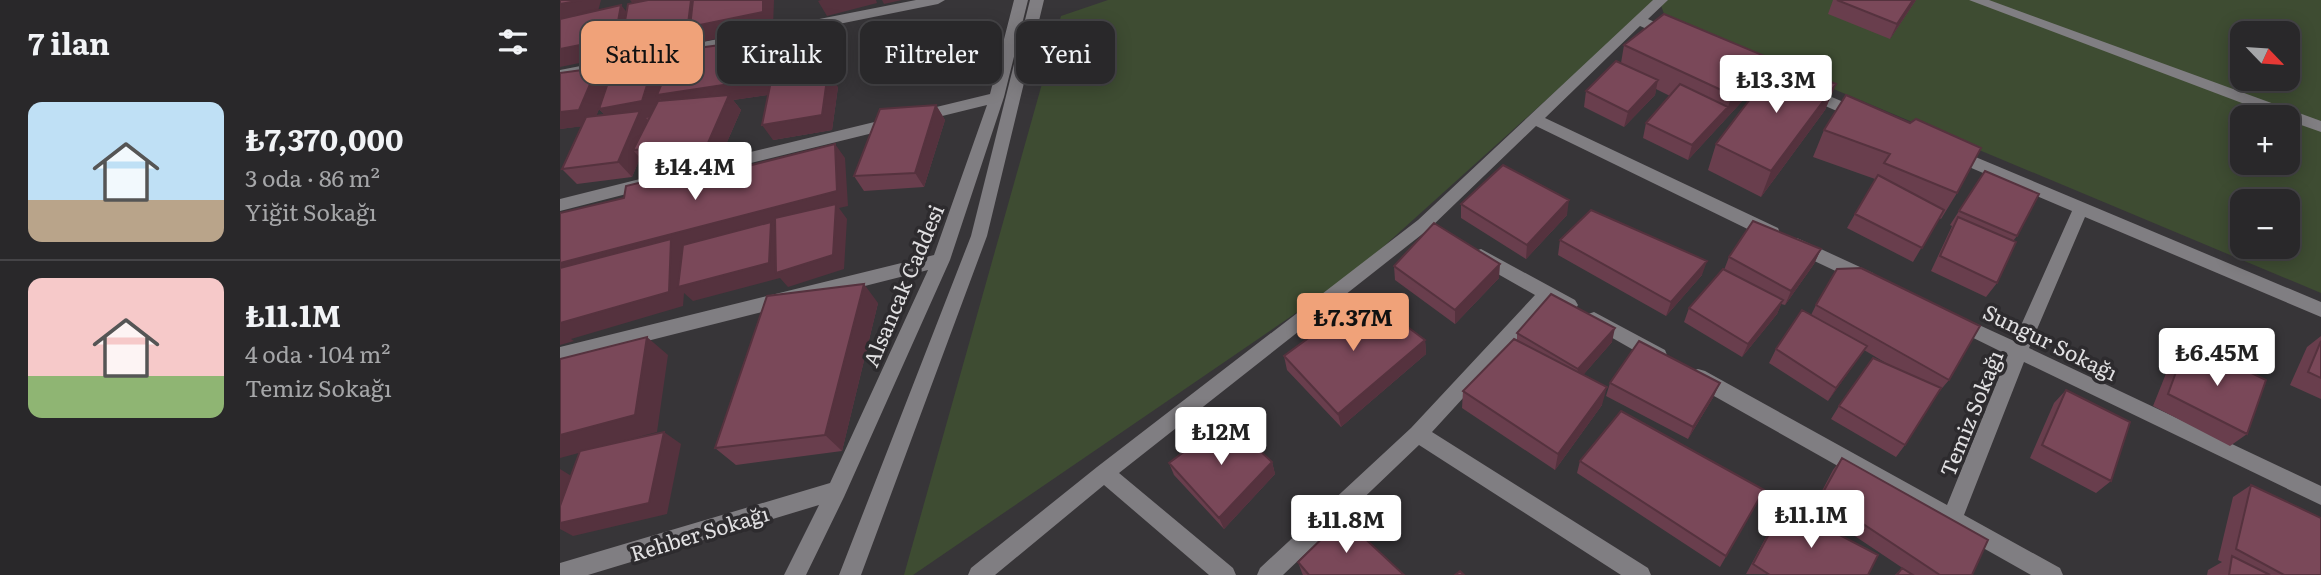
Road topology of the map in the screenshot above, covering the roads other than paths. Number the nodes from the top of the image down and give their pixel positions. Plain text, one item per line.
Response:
1 (938, 0) edge
2 (1021, 0) edge
3 (1037, 0) edge
4 (1661, 0) edge
5 (1976, 0) edge
6 (1638, 20) junction
7 (1689, 42) edge
8 (1727, 58) edge
9 (560, 75) edge
10 (997, 97) junction
11 (1534, 118) junction
12 (1878, 122) edge
13 (2321, 127) edge
14 (1942, 149) edge
15 (560, 205) edge
16 (2081, 208) junction
17 (1424, 224) junction
18 (1446, 236) edge
19 (1469, 249) edge
20 (941, 260) junction
21 (1882, 286) edge
22 (1548, 293) junction
23 (2321, 310) edge
24 (1945, 316) edge
25 (2019, 351) junction
26 (560, 355) edge
27 (1418, 434) junction
28 (1104, 473) junction
29 (838, 490) junction
30 (2321, 496) edge
31 (1952, 519) junction
32 (560, 573) edge
33 (795, 575) edge
34 (850, 575) edge
35 (979, 575) edge
36 (1225, 575) edge
37 (1268, 575) edge
38 (1640, 575) edge
39 (2052, 575) edge

1 - 9 street
2 - 10 street, Alsancak Caddesi
3 - 34 street
4 - 6 street
5 - 13 street
6 - 7 street
6 - 11 street
8 - 12 street
10 - 15 street
10 - 20 street, Alsancak Caddesi
11 - 17 street
11 - 21 street
14 - 16 street
16 - 23 street
16 - 25 street, Temiz Sokağı
17 - 18 street
17 - 28 street
19 - 22 street
20 - 26 street
20 - 29 street, Alsancak Caddesi
22 - 27 street
22 - 31 street
24 - 25 street, Sungur Sokağı
25 - 30 street, Sungur Sokağı
25 - 31 street, Temiz Sokağı
27 - 37 street
27 - 38 street
28 - 35 street
28 - 36 street
29 - 32 street, Rehber Sokağı
29 - 33 street, Alsancak Caddesi
31 - 39 street

